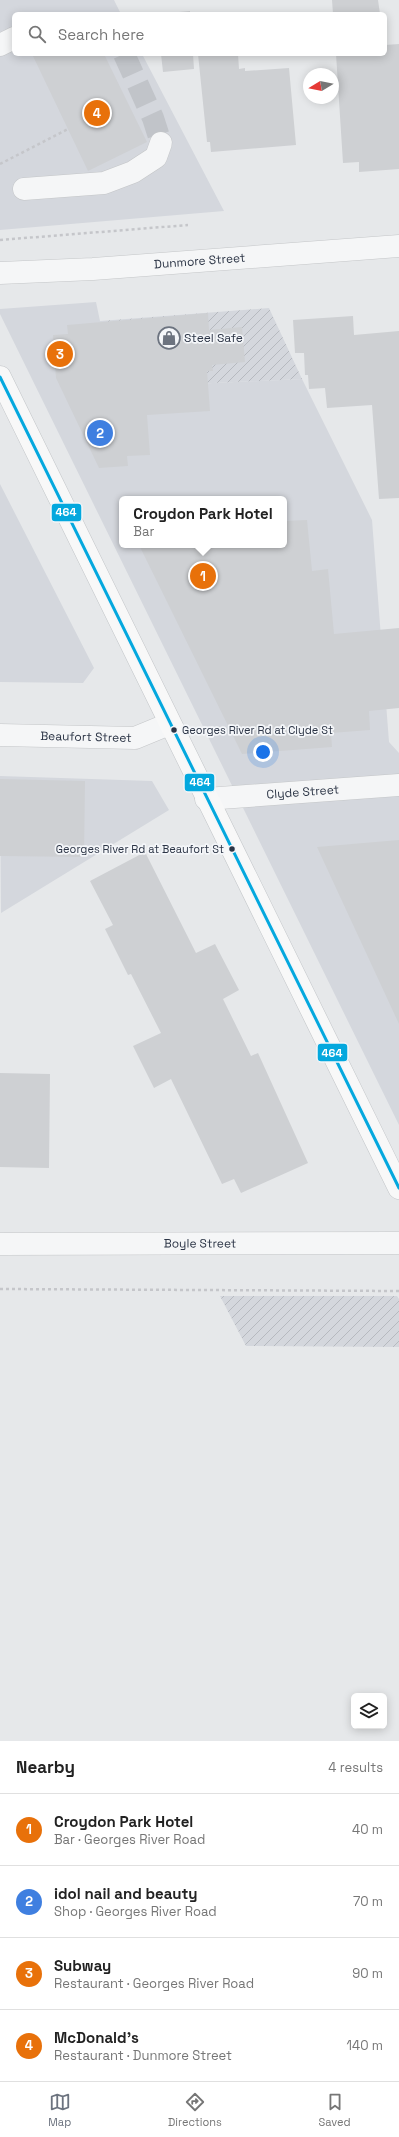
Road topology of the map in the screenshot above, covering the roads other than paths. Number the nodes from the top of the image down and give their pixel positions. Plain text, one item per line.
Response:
1 (12, 39) edge
2 (0, 45) edge
3 (161, 143) dead end
4 (24, 189) dead end
5 (399, 246) edge
6 (0, 273) edge
7 (0, 377) edge
8 (170, 724) junction
9 (0, 735) edge
10 (399, 785) edge
11 (206, 799) junction
12 (399, 1188) edge
13 (399, 1243) edge
14 (0, 1244) edge

1 - 2 street
3 - 4 street
5 - 6 street, Dunmore Street
7 - 8 main road
8 - 9 street, Beaufort Street
8 - 11 main road
10 - 11 street, Clyde Street
11 - 12 main road
13 - 14 street, Boyle Street

